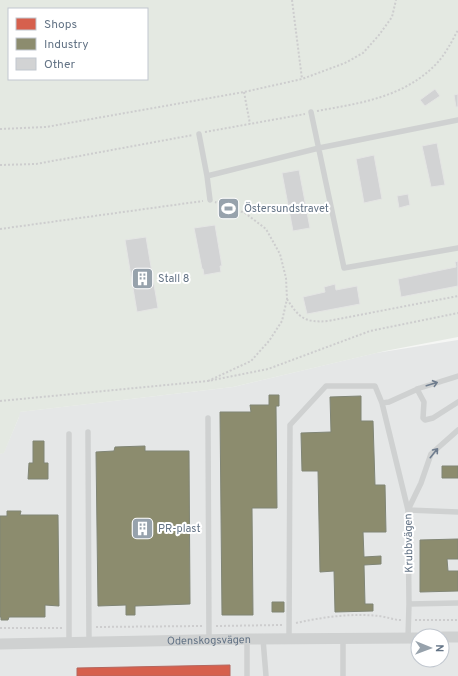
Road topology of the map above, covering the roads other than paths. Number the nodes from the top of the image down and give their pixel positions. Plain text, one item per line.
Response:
1 (311, 112) road end
2 (458, 120) edge
3 (199, 134) road end
4 (319, 148) junction
5 (207, 176) junction
6 (210, 200) road end
7 (458, 248) edge
8 (458, 376) edge
9 (417, 389) junction
10 (458, 402) edge
11 (382, 403) junction
12 (208, 418) dead end
13 (458, 430) edge
14 (88, 432) dead end
15 (69, 434) dead end
16 (408, 510) junction
17 (458, 512) edge
18 (458, 602) edge
19 (409, 604) junction
20 (411, 628) edge
21 (410, 638) edge
22 (247, 639) junction
23 (263, 639) junction
24 (289, 639) junction
25 (343, 639) junction
26 (209, 640) junction
27 (89, 642) junction
28 (69, 643) junction
29 (0, 644) edge
30 (248, 676) edge
31 (266, 676) edge
32 (343, 676) edge

1 - 4 lane
2 - 4 lane
3 - 5 lane
4 - 5 lane
4 - 7 lane
5 - 6 lane
9 -> 8 lane
9 - 10 lane
9 - 11 lane
11 - 16 lane, Krubbvägen
11 - 24 lane, Krubbvägen
12 - 26 lane
16 -> 13 lane
14 - 27 lane
15 - 28 lane
16 - 17 lane
16 - 19 lane, Krubbvägen
18 - 19 lane
19 - 20 lane, Krubbvägen
21 - 25 street, Odenskogsvägen
22 - 23 street, Odenskogsvägen
22 - 26 street, Odenskogsvägen
22 - 30 lane
23 - 24 street, Odenskogsvägen
23 - 31 lane
24 - 25 street, Odenskogsvägen
25 - 32 lane
26 - 27 street, Odenskogsvägen
27 - 28 street, Odenskogsvägen
28 - 29 street, Odenskogsvägen

